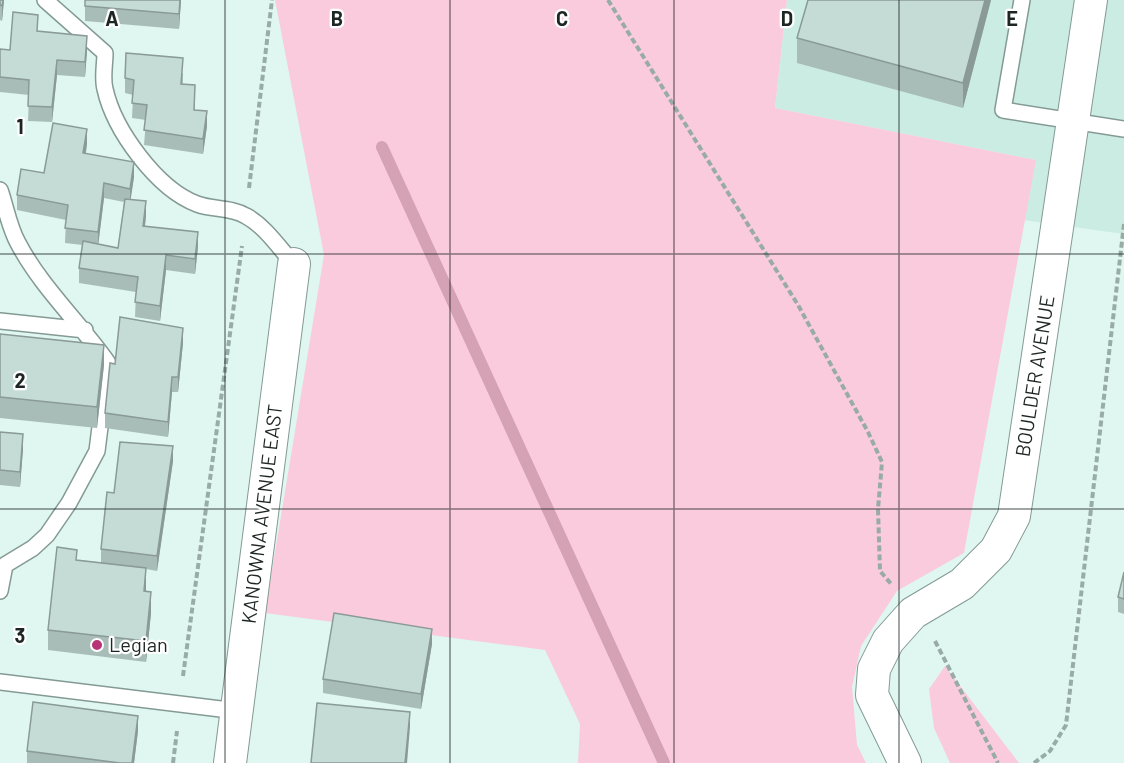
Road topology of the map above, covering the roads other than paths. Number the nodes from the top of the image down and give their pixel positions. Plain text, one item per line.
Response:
1 (45, 0) edge
2 (1022, 0) edge
3 (1091, 0) edge
4 (1073, 123) junction
5 (1124, 129) edge
6 (0, 190) edge
7 (294, 264) joint
8 (0, 321) edge
9 (85, 330) junction
10 (3, 562) edge
11 (0, 591) edge
12 (0, 682) edge
13 (237, 711) junction
14 (230, 763) edge
15 (905, 763) edge

1 - 7 lane
2 - 4 lane
3 - 4 street, BOULDER AVENUE
4 - 5 lane
4 - 15 street, BOULDER AVENUE
6 - 9 lane
7 - 13 street, KANOWNA AVENUE EAST
8 - 9 lane
9 - 10 lane
10 - 11 lane
12 - 13 lane
13 - 14 street, KANOWNA AVENUE EAST

